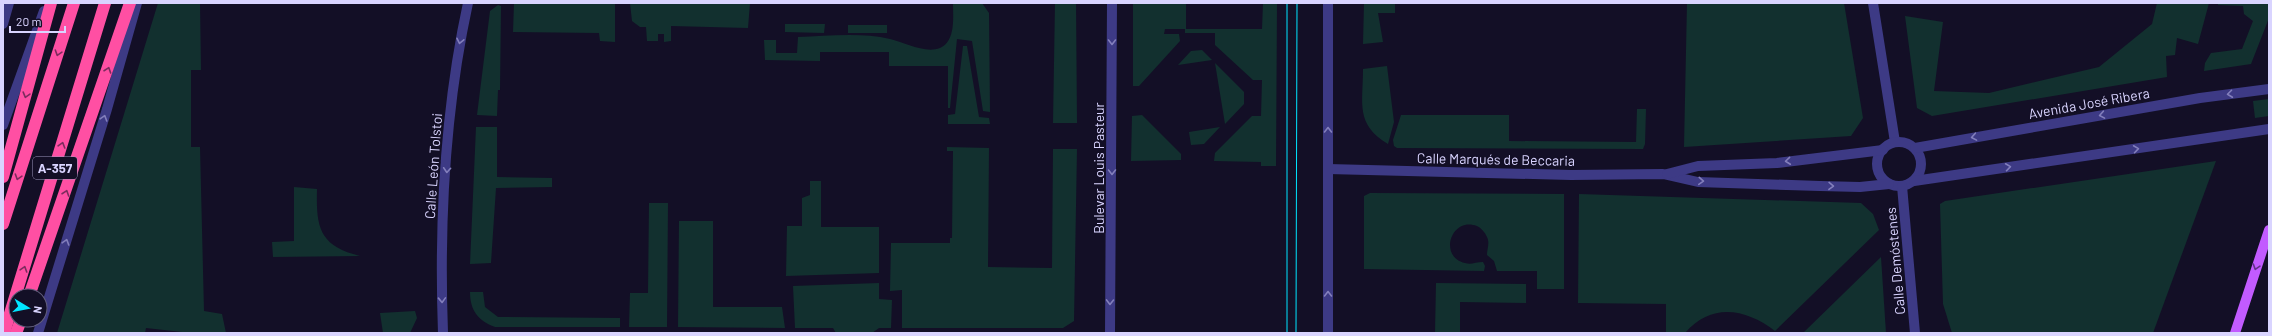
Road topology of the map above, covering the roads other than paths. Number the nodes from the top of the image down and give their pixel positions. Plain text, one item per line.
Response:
1 (10, 3) edge
2 (46, 3) edge
3 (51, 3) edge
4 (74, 3) edge
5 (105, 3) edge
6 (130, 3) edge
7 (137, 3) edge
8 (468, 3) edge
9 (1112, 3) edge
10 (1328, 3) edge
11 (1873, 3) edge
12 (3, 24) edge
13 (2269, 89) edge
14 (3, 125) edge
15 (2269, 130) edge
16 (1895, 142) junction
17 (1914, 148) junction
18 (1883, 150) junction
19 (1328, 169) junction
20 (1663, 174) junction
21 (3, 177) edge
22 (1914, 180) junction
23 (1889, 184) junction
24 (1902, 186) junction
25 (3, 224) edge
26 (2269, 230) edge
27 (32, 288) edge
28 (4, 333) edge
29 (38, 333) edge
30 (443, 333) edge
31 (1110, 333) edge
32 (1328, 333) edge
33 (1915, 333) edge
34 (2235, 333) edge

1 - 12 street
2 - 14 street
3 -> 21 highway
4 -> 25 highway, A-357
28 -> 5 highway, A-357
27 -> 6 highway
29 -> 7 street
8 -> 30 street, Calle León Tolstoi
9 -> 31 street, Bulevar Louis Pasteur
19 -> 10 street
11 - 16 street
13 -> 17 street, Avenida José Ribera
22 -> 15 street
16 - 17 street
16 - 18 street
17 - 22 street
18 -> 20 street, Calle Marqués de Beccaria
18 - 23 street
19 - 20 street, Calle Marqués de Beccaria
32 -> 19 street
20 -> 23 street, Calle Marqués de Beccaria
22 - 24 street
23 - 24 street
24 - 33 street, Calle Demóstenes
26 -> 34 main road

